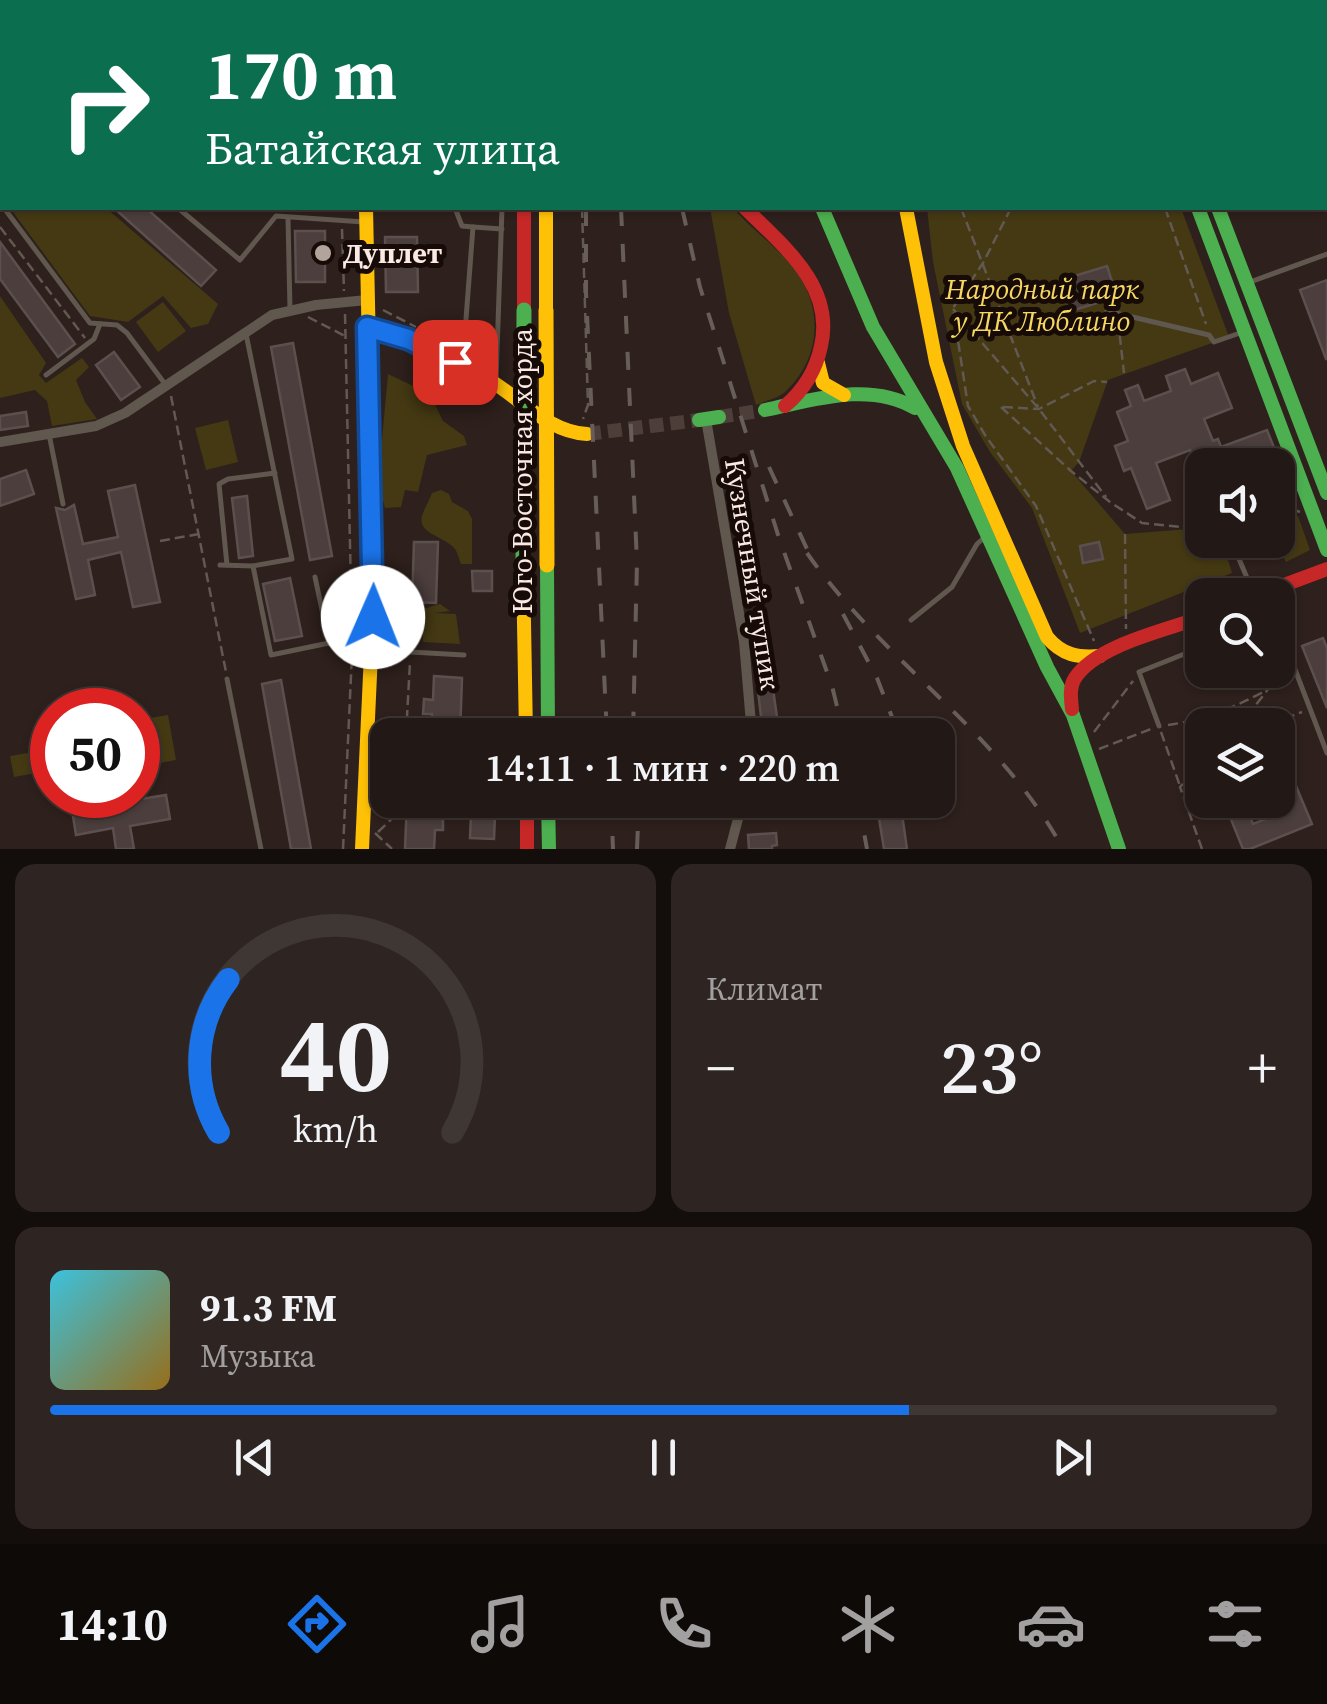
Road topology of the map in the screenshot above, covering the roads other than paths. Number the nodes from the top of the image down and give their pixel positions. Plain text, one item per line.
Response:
1 (1063, 0) edge
2 (1079, 0) edge
3 (6, 210) edge
4 (180, 210) edge
5 (456, 210) edge
6 (502, 210) edge
7 (524, 210) edge
8 (546, 210) edge
9 (747, 210) edge
10 (823, 210) edge
11 (906, 210) edge
12 (1199, 210) edge
13 (1219, 210) edge
14 (366, 215) edge
15 (288, 216) junction
16 (473, 227) junction
17 (502, 230) junction
18 (1327, 254) edge
19 (1247, 284) junction
20 (373, 304) junction
21 (291, 310) junction
22 (1106, 311) dead end
23 (466, 319) dead end
24 (100, 324) junction
25 (367, 327) junction
26 (246, 330) junction
27 (1246, 331) junction
28 (818, 362) junction
29 (46, 375) dead end
30 (496, 384) junction
31 (168, 387) junction
32 (844, 395) junction
33 (785, 406) junction
34 (766, 410) tunnel mouth
35 (708, 419) dead end
36 (926, 420) junction
37 (50, 434) junction
38 (578, 434) tunnel mouth
39 (0, 442) edge
40 (275, 473) junction
41 (1327, 492) edge
42 (63, 504) dead end
43 (988, 534) junction
44 (1327, 550) edge
45 (253, 566) junction
46 (1327, 569) edge
47 (316, 576) dead end
48 (1295, 581) edge
49 (911, 620) dead end
50 (1185, 622) edge
51 (329, 643) junction
52 (372, 648) junction
53 (1097, 649) junction
54 (1185, 654) edge
55 (464, 655) dead end
56 (1295, 669) edge
57 (227, 678) road end
58 (1072, 715) junction
59 (526, 718) edge
60 (548, 718) edge
61 (751, 718) edge
62 (1159, 726) road end
63 (1327, 753) edge
64 (527, 818) edge
65 (548, 818) edge
66 (738, 818) edge
67 (261, 849) edge
68 (362, 849) edge
69 (528, 849) edge
70 (549, 849) edge
71 (730, 849) edge
72 (1119, 849) edge

1 - 2 lane
3 - 24 lane
4 - 15 lane
5 - 16 lane
6 - 17 lane
7 - 59 main road, Юго-Восточная хорда, bridge
8 - 60 main road, Юго-Восточная хорда, bridge
9 - 28 main road
10 - 36 main road
11 - 53 main road
12 - 27 main road
13 - 19 main road
14 - 15 lane
14 - 20 main road
15 - 21 lane
16 - 17 lane
16 - 23 lane
17 - 30 lane
18 - 19 lane
19 - 41 main road
20 - 21 street
20 - 25 main road
21 - 26 street
22 - 27 lane
24 - 29 lane
24 - 31 lane
25 - 30 main road
25 - 52 main road
26 - 31 street
26 - 40 lane
27 - 44 main road
28 - 32 main road
28 - 33 main road
30 - 38 main road
31 - 37 street
32 - 33 main road
32 - 36 main road
33 - 34 main road
35 - 61 street, Кузнечный тупик
36 - 43 main road
37 - 39 street
37 - 42 lane
40 - 45 lane
40 - 45 lane
43 - 49 lane
43 - 58 main road
45 - 51 lane
46 - 48 main road
47 - 51 lane
50 - 53 main road
51 - 52 lane
52 - 55 lane
52 - 68 main road
53 - 58 main road
54 - 62 lane
56 - 63 lane
57 - 67 lane
58 - 72 main road
64 - 69 main road
65 - 70 main road
66 - 71 street

